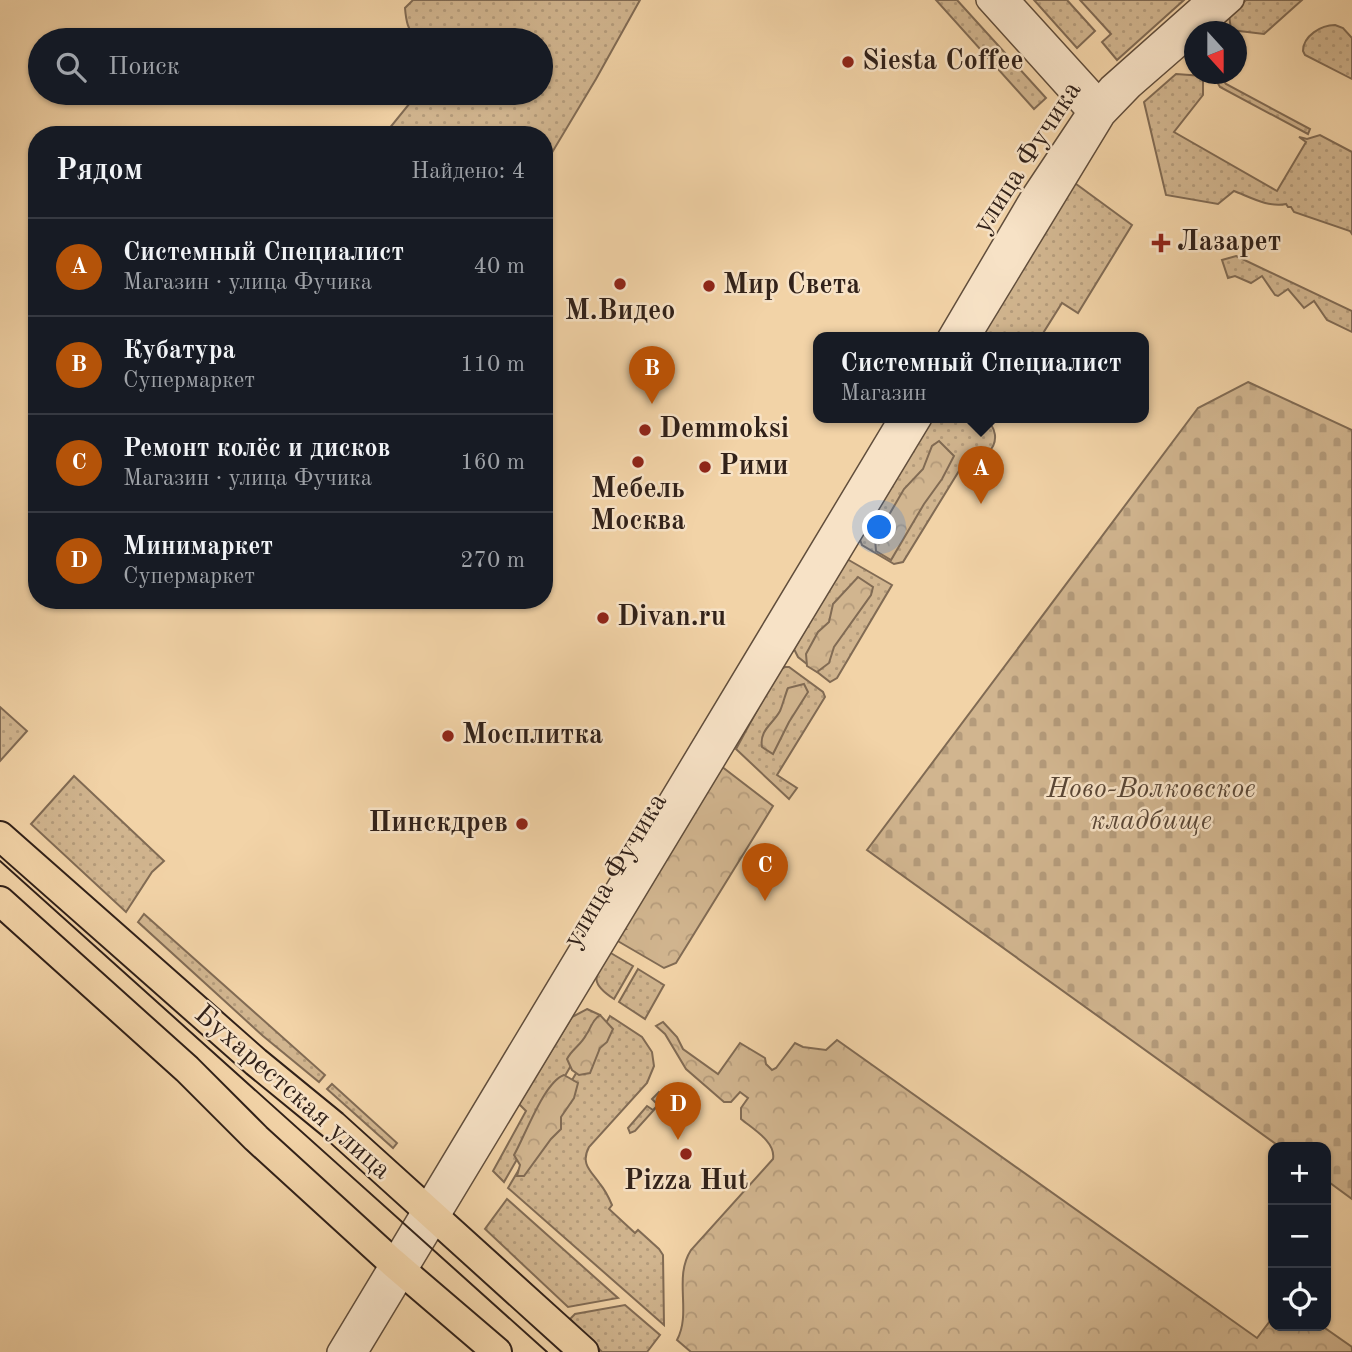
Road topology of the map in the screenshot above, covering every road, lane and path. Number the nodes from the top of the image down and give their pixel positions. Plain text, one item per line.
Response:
1 (987, 0) edge
2 (1009, 0) edge
3 (1207, 0) edge
4 (1233, 0) edge
5 (1209, 21) edge
6 (1184, 42) edge
7 (1097, 109) junction
8 (952, 332) edge
9 (972, 332) edge
10 (897, 423) edge
11 (918, 423) edge
12 (0, 836) edge
13 (0, 901) edge
14 (430, 1214) junction
15 (399, 1267) junction
16 (338, 1352) edge
17 (357, 1352) edge
18 (497, 1352) edge
19 (584, 1352) edge

1 - 7 street
2 - 7 street
3 - 7 street, улица Фучика
4 - 5 street, улица Фучика
6 - 7 street, улица Фучика
7 - 8 street, улица Фучика
7 - 9 street, улица Фучика
10 - 14 street, улица Фучика
11 - 14 street, улица Фучика
12 - 14 main road, Бухарестская улица
13 - 15 main road, Бухарестская улица
14 - 15 street, улица Фучика
14 - 19 main road, Бухарестская улица
15 - 16 street, улица Фучика
15 - 17 street, улица Фучика
15 - 18 main road, Бухарестская улица

